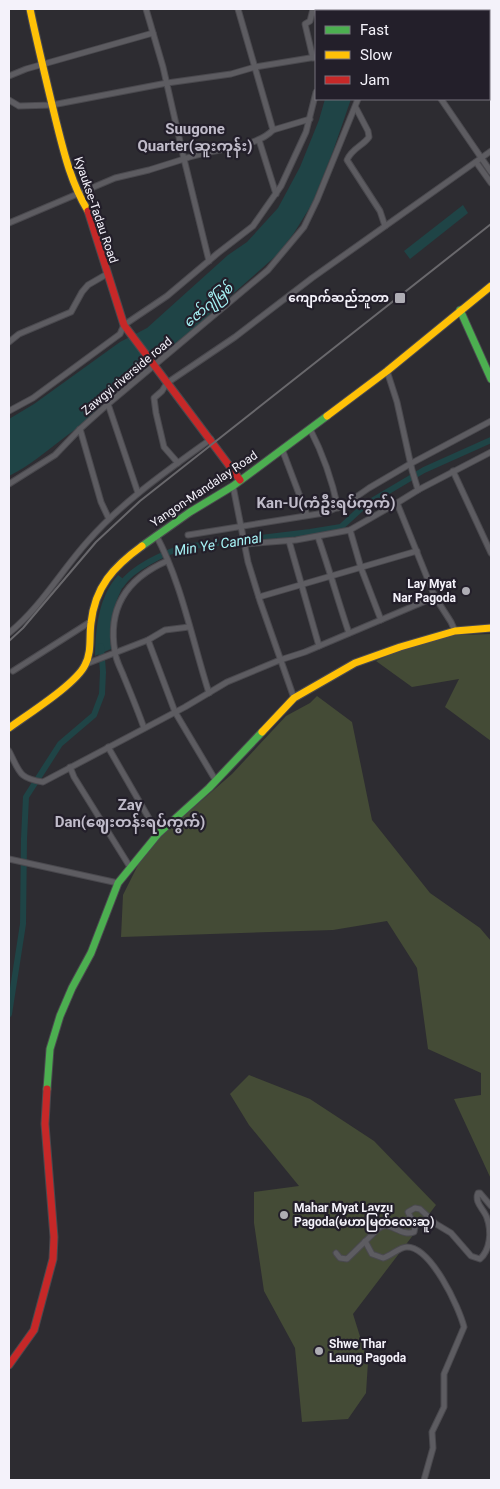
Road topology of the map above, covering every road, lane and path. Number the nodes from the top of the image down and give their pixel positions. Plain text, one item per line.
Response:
1 (30, 9) edge
2 (146, 9) edge
3 (238, 9) edge
4 (314, 9) edge
5 (153, 33) junction
6 (315, 57) edge
7 (42, 66) junction
8 (255, 67) junction
9 (9, 76) edge
10 (167, 83) junction
11 (315, 96) edge
12 (9, 100) edge
13 (358, 100) edge
14 (442, 100) edge
15 (52, 105) junction
16 (356, 108) junction
17 (310, 119) junction
18 (273, 130) junction
19 (259, 140) junction
20 (491, 152) edge
21 (482, 158) junction
22 (184, 159) junction
23 (476, 162) junction
24 (491, 172) edge
25 (491, 183) edge
26 (77, 193) junction
27 (276, 194) junction
28 (9, 223) edge
29 (385, 226) junction
30 (209, 261) junction
31 (106, 274) junction
32 (491, 286) edge
33 (460, 310) junction
34 (126, 327) junction
35 (9, 342) edge
36 (153, 363) junction
37 (387, 371) junction
38 (491, 379) edge
39 (167, 383) junction
40 (108, 404) junction
41 (9, 411) edge
42 (491, 421) edge
43 (310, 428) junction
44 (80, 429) junction
45 (211, 439) junction
46 (282, 449) junction
47 (491, 452) edge
48 (178, 463) junction
49 (410, 464) junction
50 (453, 471) junction
51 (240, 480) junction
52 (9, 484) edge
53 (233, 486) junction
54 (418, 490) junction
55 (138, 493) junction
56 (397, 503) junction
57 (338, 508) junction
58 (306, 515) junction
59 (109, 519) junction
60 (242, 526) junction
61 (350, 530) junction
62 (156, 535) junction
63 (188, 535) dead end
64 (318, 537) junction
65 (289, 541) junction
66 (245, 543) junction
67 (417, 551) junction
68 (491, 553) edge
69 (167, 560) junction
70 (361, 568) junction
71 (332, 577) junction
72 (301, 585) junction
73 (435, 596) junction
74 (259, 597) junction
75 (381, 620) junction
76 (91, 622) junction
77 (188, 627) junction
78 (491, 628) edge
79 (455, 631) junction
80 (9, 633) edge
81 (349, 633) junction
82 (148, 640) junction
83 (319, 646) junction
84 (114, 654) junction
85 (280, 660) junction
86 (90, 663) junction
87 (13, 671) dead end
88 (209, 693) junction
89 (294, 698) junction
90 (175, 712) junction
91 (9, 728) edge
92 (144, 728) junction
93 (108, 747) junction
94 (9, 751) edge
95 (70, 767) junction
96 (216, 781) junction
97 (158, 834) junction
98 (10, 859) edge
99 (130, 866) junction
100 (118, 884) junction
101 (491, 1206) edge
102 (365, 1241) junction
103 (336, 1253) dead end
104 (9, 1365) edge
105 (424, 1480) edge

1 - 7 main road, Kyaukse-Tadau Road
2 - 5 street
3 - 8 street
4 - 6 street
5 - 7 street
5 - 10 street
6 - 8 street
7 - 9 street
7 - 15 main road, Kyaukse-Tadau Road
8 - 10 street
8 - 18 street
10 - 15 street
10 - 22 street
11 - 17 street
12 - 15 street
13 - 16 street, Zawgyi riverside road
14 - 21 street
15 - 26 main road, Kyaukse-Tadau Road
16 - 29 street
16 - 36 street, Zawgyi riverside road
17 - 18 street
17 - 27 street
18 - 19 street
19 - 22 street
19 - 27 street
20 - 21 street
21 - 23 street
21 - 24 street
22 - 26 street
22 - 30 street
23 - 25 street
23 - 29 street
26 - 28 street
26 - 31 main road, Kyaukse-Tadau Road
27 - 30 street
29 - 39 street
30 - 34 street
31 - 34 main road, Kyaukse-Tadau Road
31 - 35 street
32 - 33 main road, Yangon-Mandalay Road
33 - 37 main road, Yangon-Mandalay Road
33 - 38 main road
34 - 36 main road, Kyaukse-Tadau Road
34 - 41 street
36 - 39 main road, Kyaukse-Tadau Road
36 - 40 street, Zawgyi riverside road
37 - 43 main road, Yangon-Mandalay Road
37 - 49 street
39 - 45 main road, Kyaukse-Tadau Road
39 - 48 street
40 - 44 street, Zawgyi riverside road
40 - 55 street
42 - 49 street
43 - 46 main road, Yangon-Mandalay Road
43 - 57 street
44 - 52 street, Zawgyi riverside road
44 - 59 street
45 - 48 street
45 - 51 main road, Kyaukse-Tadau Road
46 - 51 main road, Yangon-Mandalay Road
46 - 58 street
47 - 50 street
48 - 55 street
49 - 54 street
49 - 57 street
50 - 54 street
50 - 68 street
51 - 53 main road, Yangon-Mandalay Road
53 - 60 street
53 - 62 main road, Yangon-Mandalay Road
54 - 56 street
55 - 59 street
56 - 61 street
56 - 67 street
57 - 58 street
58 - 60 street
59 - 80 street
60 - 63 street
60 - 66 street
61 - 64 street
61 - 70 street
62 - 69 street
62 - 76 main road, Yangon-Mandalay Road
64 - 65 street
64 - 71 street
65 - 66 street
65 - 72 street
66 - 74 street
67 - 70 street
67 - 73 street
69 - 77 street
69 - 84 street
70 - 71 street
70 - 75 street
71 - 72 street
71 - 81 street
72 - 74 street
72 - 83 street
73 - 75 street
73 - 79 street
74 - 85 street
75 - 81 street
76 - 86 main road, Yangon-Mandalay Road
76 - 87 street
77 - 82 street
77 - 88 street
78 - 79 main road
79 - 89 main road
81 - 83 street
82 - 84 street
82 - 90 street
83 - 85 street
84 - 86 street
84 - 92 street
85 - 88 street
85 - 89 street
86 - 91 main road
88 - 90 street
89 - 96 main road
90 - 92 street
90 - 96 street
92 - 93 street
93 - 95 street
93 - 97 street
94 - 95 street
95 - 99 street
96 - 97 main road
97 - 99 main road
98 - 100 street
99 - 100 main road
100 - 104 main road
101 - 102 street
102 - 103 street
102 - 105 street

